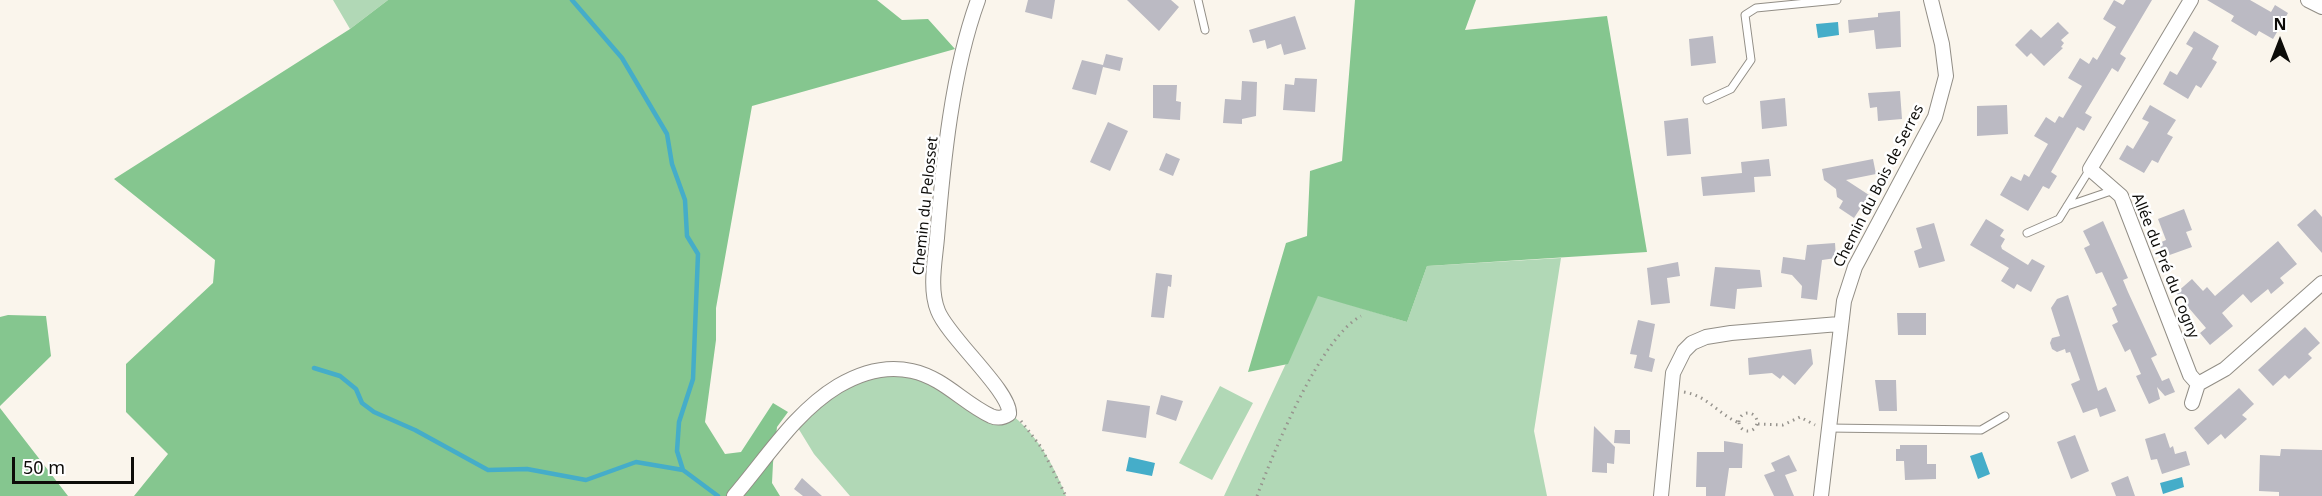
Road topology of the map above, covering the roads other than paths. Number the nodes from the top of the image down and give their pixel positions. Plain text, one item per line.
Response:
1 (978, 0) edge
2 (1198, 0) edge
3 (1837, 0) edge
4 (1931, 0) edge
5 (2191, 0) edge
6 (2308, 0) edge
7 (2322, 7) edge
8 (1205, 30) dead end
9 (1707, 100) dead end
10 (2090, 169) junction
11 (2114, 190) junction
12 (2067, 206) junction
13 (2026, 233) dead end
14 (2322, 283) edge
15 (1839, 324) junction
16 (2198, 384) junction
17 (2192, 403) dead end
18 (2005, 416) dead end
19 (1823, 427) junction
20 (734, 496) edge
21 (1661, 496) edge
22 (1821, 496) edge

1 - 20 street, Chemin du Pelosset
2 - 8 lane
3 - 9 lane
4 - 15 street, Chemin du Bois de Serres
5 - 10 street
6 - 7 street
10 - 11 street, Allée du Pré du Cogny
10 - 12 lane
11 - 12 lane
11 - 16 street, Allée du Pré du Cogny
12 - 13 lane
14 - 16 street
15 - 19 street, Chemin du Bois de Serres
15 - 21 street
16 - 17 street
18 - 19 lane
19 - 22 street, Chemin du Bois de Serres

